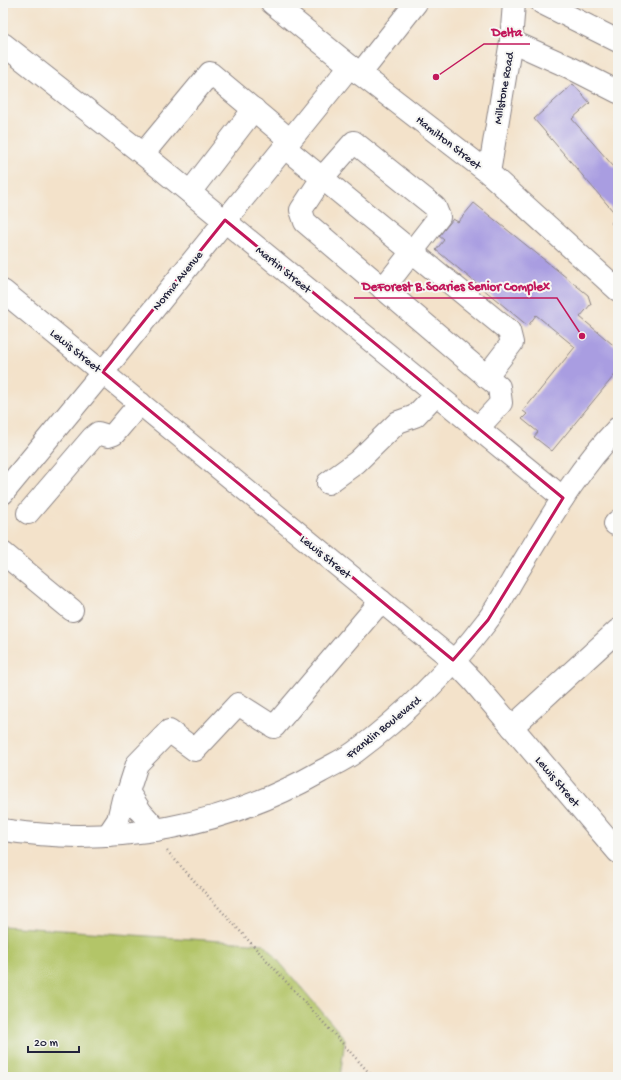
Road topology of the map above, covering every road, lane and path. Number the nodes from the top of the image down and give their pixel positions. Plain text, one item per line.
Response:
1 (272, 3) edge
2 (416, 3) edge
3 (514, 3) edge
4 (542, 3) edge
5 (511, 41) junction
6 (618, 41) edge
7 (3, 44) edge
8 (355, 70) junction
9 (618, 92) edge
10 (254, 109) junction
11 (287, 143) junction
12 (143, 154) junction
13 (489, 173) junction
14 (322, 178) junction
15 (190, 192) junction
16 (225, 220) junction
17 (411, 252) junction
18 (615, 282) edge
19 (383, 289) junction
20 (3, 291) edge
21 (103, 372) junction
22 (486, 377) junction
23 (436, 394) junction
24 (140, 403) junction
25 (478, 428) junction
26 (618, 428) edge
27 (328, 483) dead end
28 (3, 493) edge
29 (563, 498) junction
30 (28, 513) dead end
31 (3, 553) edge
32 (381, 601) junction
33 (72, 610) dead end
34 (618, 630) edge
35 (453, 660) junction
36 (512, 727) junction
37 (128, 792) junction
38 (3, 830) edge
39 (157, 830) junction
40 (108, 835) junction
41 (167, 851) dead end
42 (618, 852) edge
43 (373, 1077) edge

1 - 8 street, Hamilton Street
2 - 8 street, Norma Avenue
3 - 5 street, Millstone Road
4 - 6 street
5 - 9 street
5 - 13 street, Millstone Road
7 - 12 street, Martin Street
8 - 11 street, Norma Avenue
8 - 13 street, Hamilton Street
10 - 11 street
10 - 12 street
10 - 15 street
11 - 14 street
11 - 16 street, Norma Avenue
12 - 15 street, Martin Street
13 - 18 street, Hamilton Street
14 - 17 street
14 - 17 street
14 - 19 street
15 - 16 street, Martin Street
16 - 21 street, Norma Avenue
16 - 23 street, Martin Street
17 - 19 street
17 - 22 street
19 - 22 street
20 - 21 street, Lewis Street
21 - 24 street, Lewis Street
21 - 28 street, Norma Avenue
22 - 25 street
23 - 25 street, Martin Street
23 - 27 street
24 - 30 street
24 - 32 street, Lewis Street
25 - 29 street, Martin Street
26 - 29 street, Franklin Boulevard
29 - 35 street, Franklin Boulevard
31 - 33 street
32 - 35 street, Lewis Street
32 - 37 street
34 - 36 street
35 - 36 street, Lewis Street
35 - 39 street, Franklin Boulevard
36 - 42 street, Lewis Street
37 - 39 street
37 - 40 street
38 - 40 street, Franklin Boulevard
39 - 40 street, Franklin Boulevard
41 - 43 path

